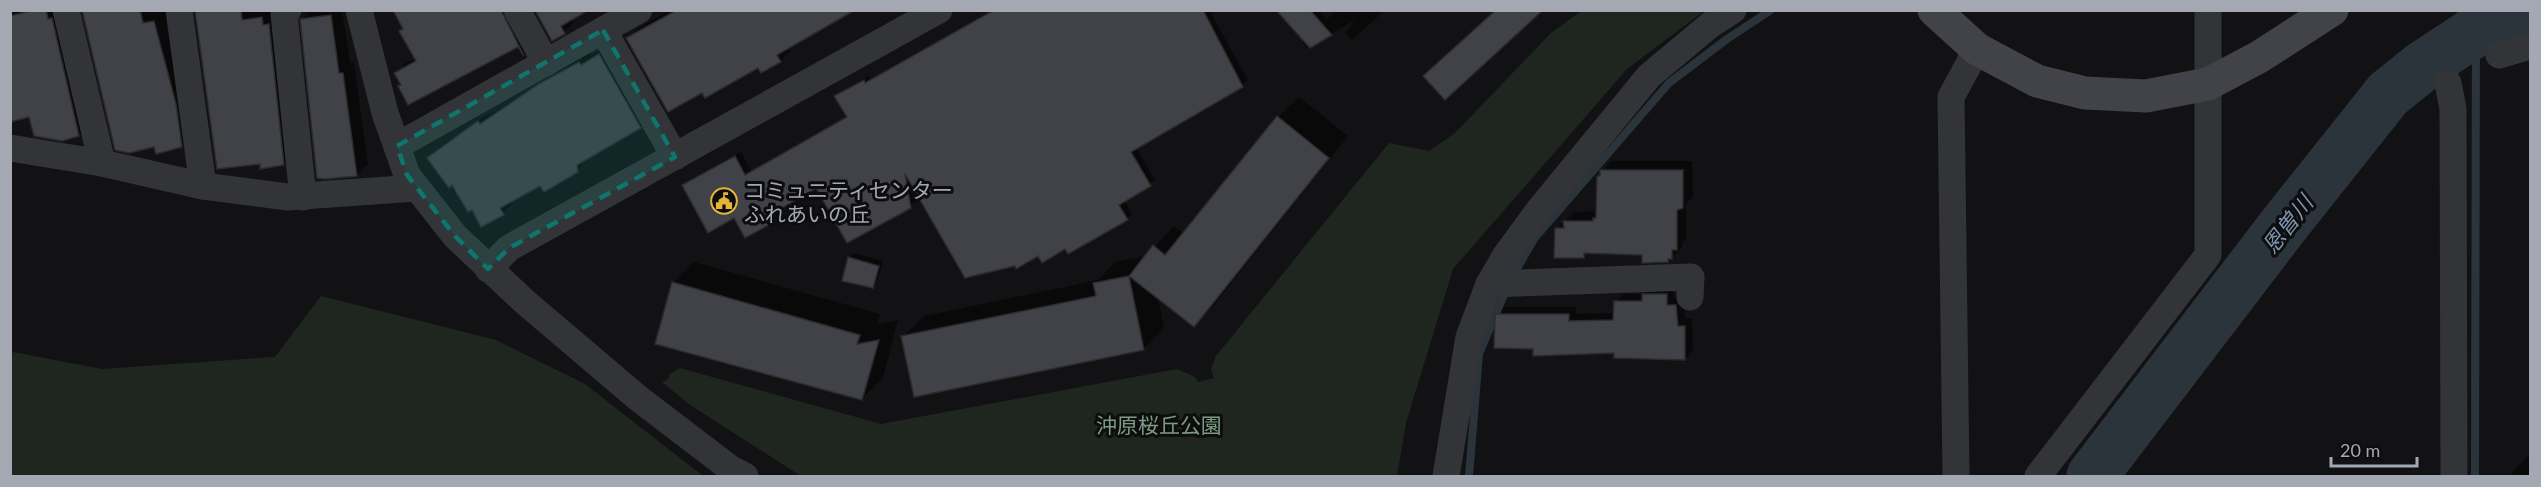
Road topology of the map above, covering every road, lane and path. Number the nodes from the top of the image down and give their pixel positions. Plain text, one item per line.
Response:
1 (66, 10) edge
2 (179, 10) edge
3 (288, 10) edge
4 (359, 10) edge
5 (518, 10) edge
6 (639, 10) edge
7 (939, 10) edge
8 (1733, 10) edge
9 (1934, 10) edge
10 (2208, 10) edge
11 (2332, 10) edge
12 (603, 30) junction
13 (2530, 46) edge
14 (1977, 49) junction
15 (2499, 55) dead end
16 (546, 63) junction
17 (2448, 83) dead end
18 (2208, 84) junction
19 (397, 146) junction
20 (10, 148) edge
21 (675, 157) junction
22 (102, 163) junction
23 (203, 186) junction
24 (416, 188) junction
25 (303, 197) junction
26 (488, 269) junction
27 (1690, 277) dead end
28 (1489, 284) junction
29 (745, 477) edge
30 (1446, 477) edge
31 (1956, 477) edge
32 (2038, 477) edge
33 (2454, 477) edge

1 - 22 street
2 - 23 street
3 - 25 street
4 - 19 street
5 - 16 street
6 - 12 street
7 - 21 street
8 - 28 street
9 - 14 street
10 - 18 street
11 - 18 street
12 - 16 street
12 - 21 street
13 - 15 street
14 - 18 street
14 - 31 street
16 - 19 street
17 - 33 street
18 - 32 street
19 - 24 street
20 - 22 street
21 - 26 street
22 - 23 street
23 - 25 street
24 - 25 street
24 - 26 street
26 - 29 street
27 - 28 street
28 - 30 street

